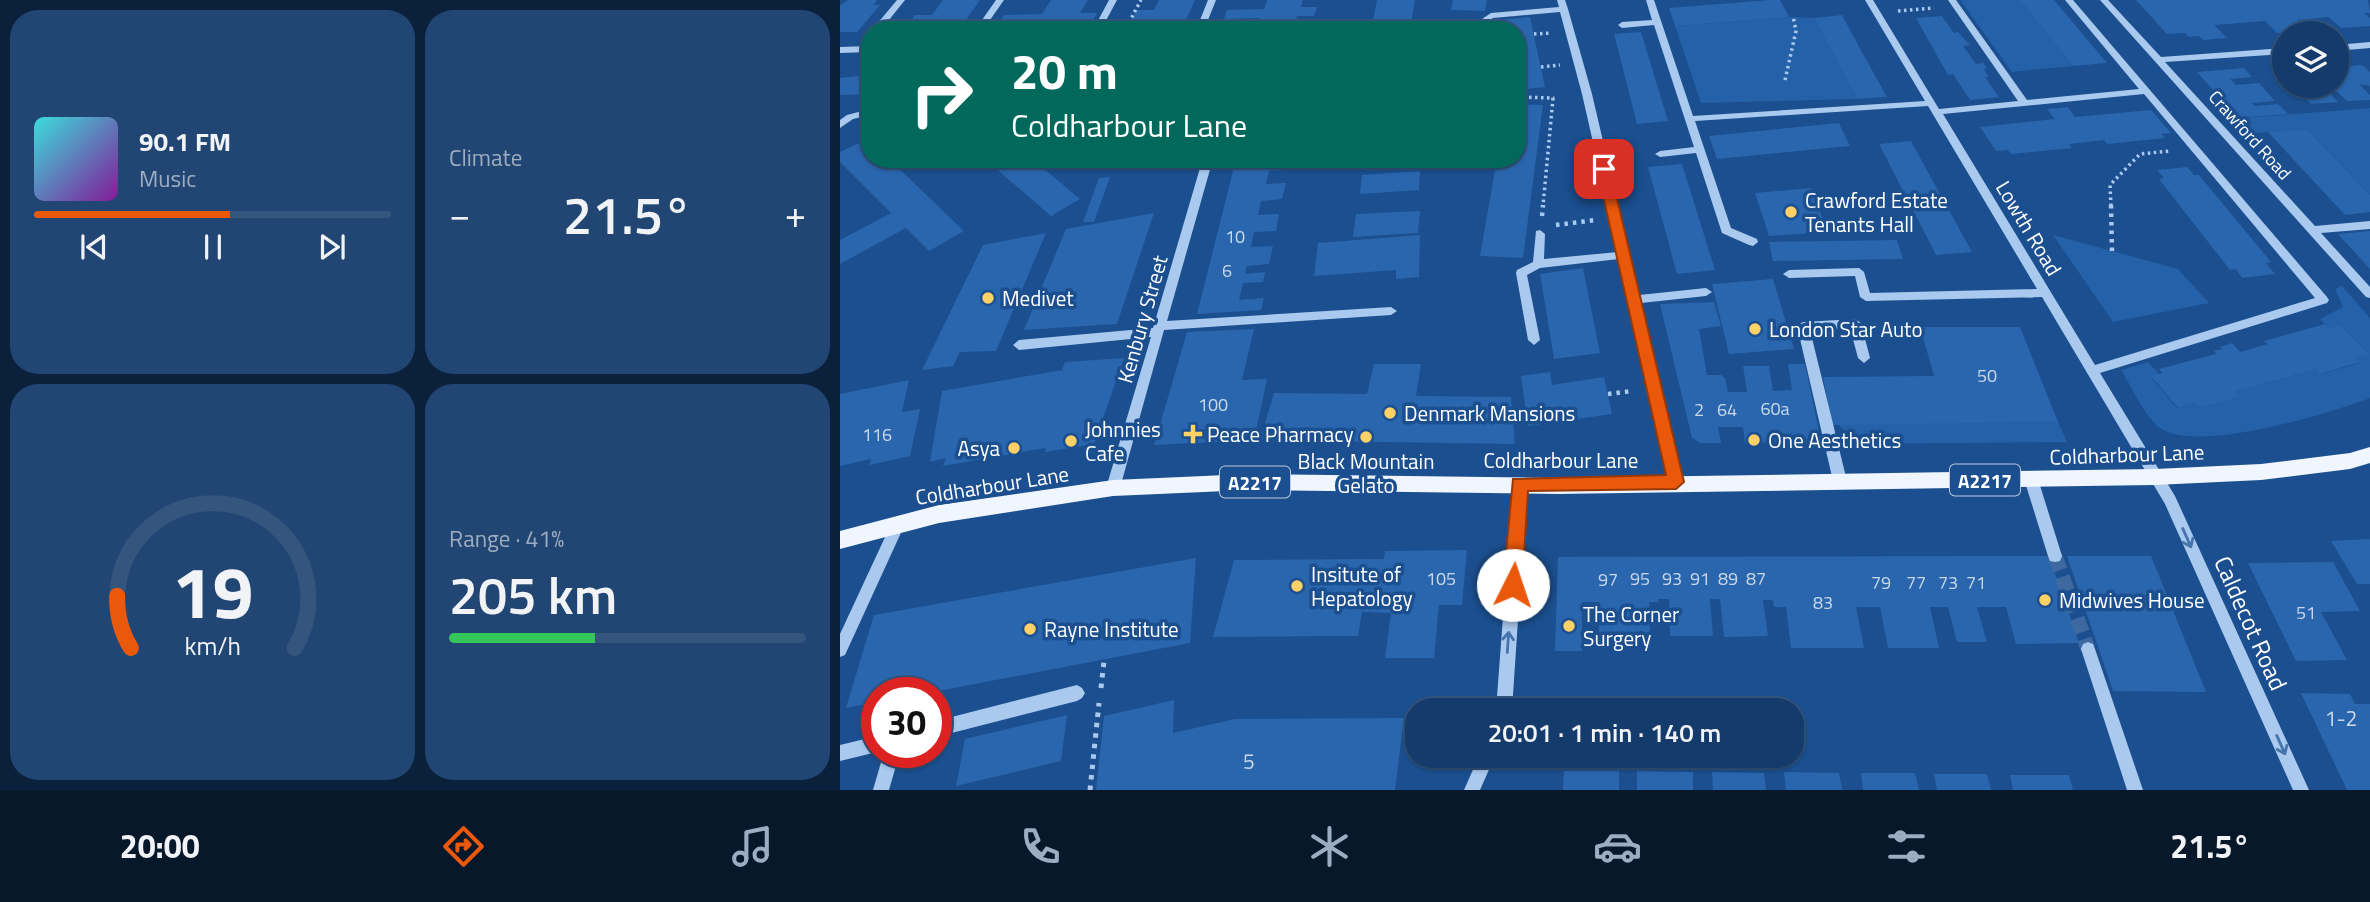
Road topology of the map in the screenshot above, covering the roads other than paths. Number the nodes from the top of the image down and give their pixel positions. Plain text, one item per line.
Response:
1 (901, 0) edge
2 (999, 0) edge
3 (1113, 0) edge
4 (1212, 0) edge
5 (1650, 0) edge
6 (1869, 0) edge
7 (2069, 0) edge
8 (2104, 0) edge
9 (1954, 3) edge
10 (1562, 4) edge
11 (884, 21) edge
12 (985, 21) edge
13 (1102, 21) edge
14 (1204, 21) edge
15 (1483, 21) edge
16 (1657, 22) junction
17 (1622, 25) dead end
18 (2370, 45) edge
19 (2349, 47) edge
20 (861, 49) edge
21 (840, 50) edge
22 (2272, 52) edge
23 (2158, 60) junction
24 (2147, 91) junction
25 (2024, 103) junction
26 (1933, 107) junction
27 (861, 114) edge
28 (1688, 119) junction
29 (840, 125) edge
30 (1698, 150) junction
31 (1660, 154) dead end
32 (1205, 168) edge
33 (2370, 225) edge
34 (1540, 230) road end
35 (2313, 230) junction
36 (1753, 242) dead end
37 (1622, 255) junction
38 (1538, 264) junction
39 (1789, 274) dead end
40 (1706, 292) dead end
41 (2045, 293) junction
42 (2370, 294) edge
43 (1634, 300) junction
44 (1391, 311) dead end
45 (1159, 329) junction
46 (1534, 340) dead end
47 (1019, 345) dead end
48 (1864, 358) dead end
49 (2092, 371) junction
50 (2370, 455) edge
51 (2155, 477) junction
52 (2031, 480) junction
53 (1840, 481) junction
54 (1676, 482) junction
55 (1520, 484) junction
56 (1113, 488) junction
57 (898, 524) junction
58 (840, 540) edge
59 (2055, 556) tunnel mouth
60 (2088, 649) tunnel mouth
61 (840, 650) edge
62 (1076, 693) dead end
63 (1505, 698) edge
64 (952, 725) edge
65 (861, 748) edge
66 (840, 753) edge
67 (887, 768) edge
68 (1482, 768) edge
69 (881, 790) edge
70 (1472, 790) edge
71 (2135, 790) edge
72 (2301, 790) edge

1 - 11 street
2 - 12 street
3 - 13 street
4 - 14 lane
5 - 16 street
6 - 26 street, Lowth Road
7 - 24 street
8 - 23 street, Crawford Road
9 - 25 street
10 - 15 street
10 - 37 street
16 - 17 street
16 - 28 street
18 - 19 street
20 - 21 street
22 - 23 street
23 - 35 street, Crawford Road
24 - 25 street
24 - 49 street
25 - 26 street
26 - 28 street
26 - 41 street, Lowth Road
27 - 29 street
28 - 30 street
30 - 31 street
30 - 36 street
32 - 45 street, Kenbury Street
33 - 35 lane
34 - 38 street
35 - 42 street, Crawford Road
37 - 38 street
37 - 43 street
38 - 46 street
39 - 41 street
40 - 43 street
41 - 49 street, Lowth Road
43 - 54 street
44 - 45 street
45 - 47 street
45 - 56 street, Kenbury Street
48 - 53 street
49 - 51 street, Lowth Road
50 - 51 main road, Coldharbour Lane / A2217
51 - 52 main road, Coldharbour Lane / A2217
51 -> 72 street, Caldecot Road
52 - 53 main road, Coldharbour Lane / A2217
52 - 59 street
53 - 54 main road, Coldharbour Lane / A2217
54 - 55 main road, Coldharbour Lane / A2217
55 - 56 main road, Coldharbour Lane / A2217
63 -> 55 street
56 - 57 main road, Coldharbour Lane / A2217
57 - 58 main road, Coldharbour Lane / A2217
57 - 61 street
60 - 71 street
62 - 64 street
65 - 66 street
67 - 69 lane
68 - 70 street

